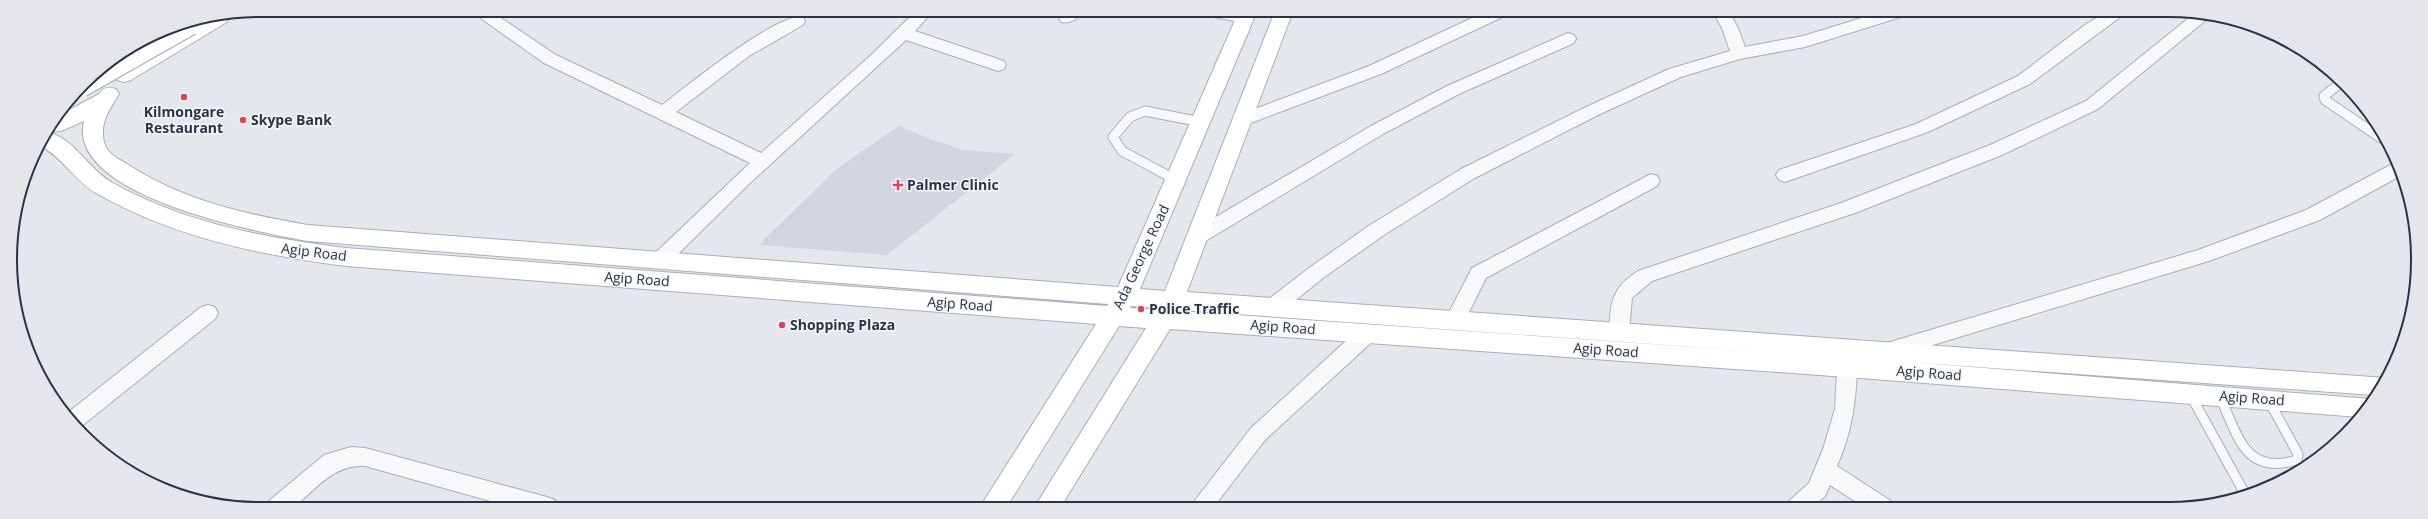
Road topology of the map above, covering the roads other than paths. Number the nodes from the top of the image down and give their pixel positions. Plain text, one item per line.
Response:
1 (487, 17) edge
2 (919, 17) edge
3 (1245, 17) edge
4 (1282, 17) edge
5 (1488, 17) edge
6 (1724, 17) edge
7 (1882, 17) edge
8 (2111, 17) edge
9 (2198, 19) edge
10 (797, 21) dead end
11 (212, 22) edge
12 (176, 32) edge
13 (903, 33) junction
14 (1568, 39) dead end
15 (1739, 54) junction
16 (998, 65) dead end
17 (122, 66) edge
18 (107, 71) edge
19 (2337, 85) edge
20 (109, 94) junction
21 (662, 114) junction
22 (1242, 120) junction
23 (1201, 122) junction
24 (59, 123) edge
25 (2377, 136) edge
26 (48, 140) edge
27 (762, 161) junction
28 (2394, 171) edge
29 (1785, 175) dead end
30 (1176, 180) junction
31 (1651, 181) dead end
32 (1197, 238) junction
33 (659, 261) junction
34 (1125, 297) junction
35 (1273, 307) junction
36 (1168, 310) junction
37 (208, 313) dead end
38 (1113, 316) junction
39 (1455, 320) junction
40 (1619, 331) junction
41 (1367, 334) junction
42 (1890, 350) junction
43 (1847, 357) junction
44 (2376, 386) edge
45 (2189, 393) junction
46 (2219, 396) junction
47 (2268, 399) junction
48 (2361, 407) edge
49 (77, 419) edge
50 (1825, 470) junction
51 (2243, 490) edge
52 (284, 502) edge
53 (525, 502) edge
54 (996, 502) edge
55 (1050, 502) edge
56 (1205, 502) edge
57 (1804, 502) edge
58 (1873, 502) edge

1 - 21 street
2 - 13 street
3 - 23 street, Ada George Road
4 - 22 street
5 - 22 street
6 - 15 street
7 - 15 street
8 - 29 street
9 - 40 street
10 - 21 street
11 - 17 street
12 - 18 street, bridge
13 - 16 street
13 - 27 street
14 - 32 street
15 - 35 street
17 - 20 street
19 - 25 lane
20 - 24 street
20 - 33 street, Agip Road
21 - 27 street
22 - 32 street
23 - 30 street, Ada George Road
23 - 30 lane
26 - 38 street, Agip Road
27 - 33 street
28 - 42 street
30 - 34 street, Ada George Road
31 - 39 street
32 - 36 street
33 - 34 street, Agip Road
34 - 36 street, Agip Road
34 - 38 street, Ada George Road
35 - 36 street, Agip Road
35 - 39 street, Agip Road
36 - 38 street, Agip Road
36 - 41 street, Agip Road
36 - 55 street
37 - 49 street
38 - 54 street, Ada George Road
39 - 40 street, Agip Road
40 - 43 street, Agip Road
41 - 43 street, Agip Road
41 - 56 street
42 - 43 street, Agip Road
42 - 44 street, Agip Road
43 - 45 street, Agip Road
43 - 50 street
45 - 46 street, Agip Road
45 - 51 lane
46 - 47 street, Agip Road
46 - 47 lane
47 - 48 street, Agip Road
50 - 57 street
50 - 58 street
52 - 53 street

